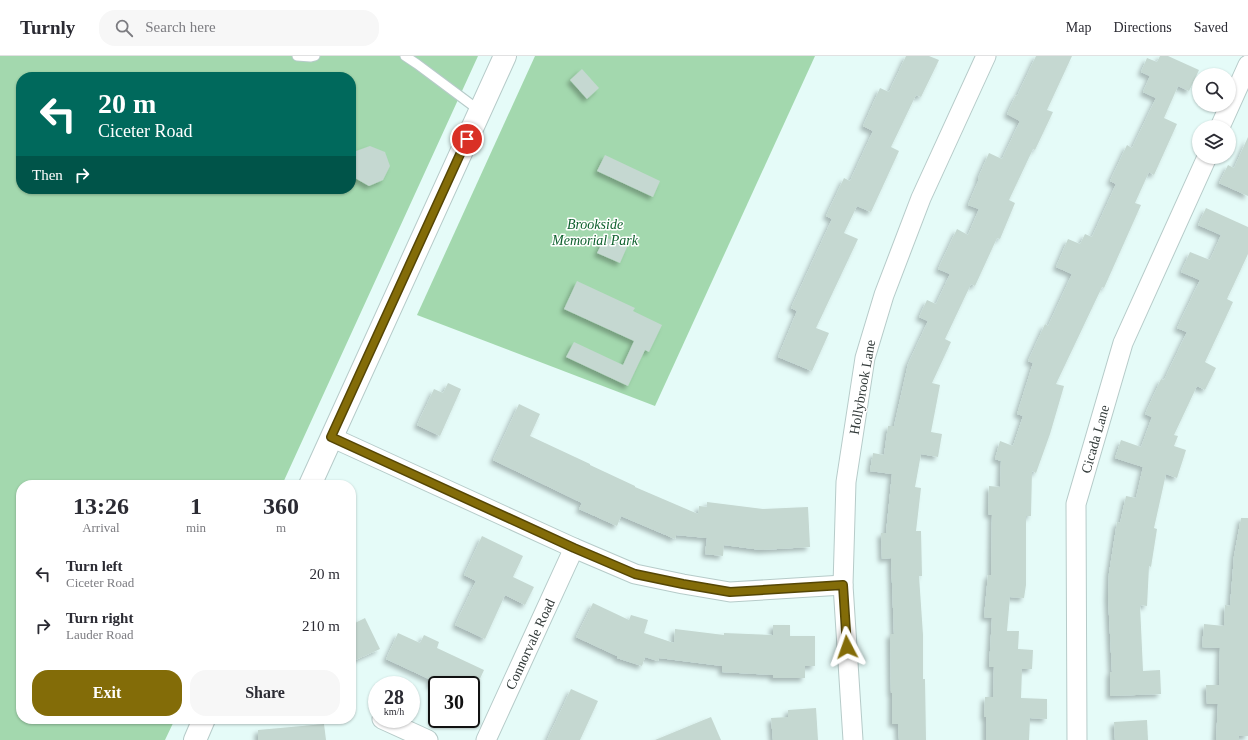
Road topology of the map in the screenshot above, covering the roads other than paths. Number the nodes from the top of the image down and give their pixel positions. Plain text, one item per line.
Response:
1 (297, 56) edge
2 (316, 56) edge
3 (405, 56) edge
4 (505, 56) edge
5 (986, 56) edge
6 (1242, 56) edge
7 (1248, 59) edge
8 (1248, 65) edge
9 (480, 111) junction
10 (1223, 120) edge
11 (1204, 164) edge
12 (331, 437) junction
13 (312, 480) edge
14 (574, 548) junction
15 (843, 585) junction
16 (202, 724) edge
17 (402, 728) edge
18 (195, 740) edge
19 (428, 740) edge
20 (486, 740) edge
21 (853, 740) edge
22 (1077, 740) edge

1 - 2 lane
3 - 9 lane
4 - 9 main road
5 - 15 street, Hollybrook Lane
6 - 7 street
8 - 10 street
9 - 12 main road
11 - 22 street, Cicada Lane
12 - 13 main road
12 - 14 street
14 - 15 street
14 - 20 street, Connorvale Road
15 - 21 street, Hollybrook Lane
16 - 18 main road
17 - 19 street

